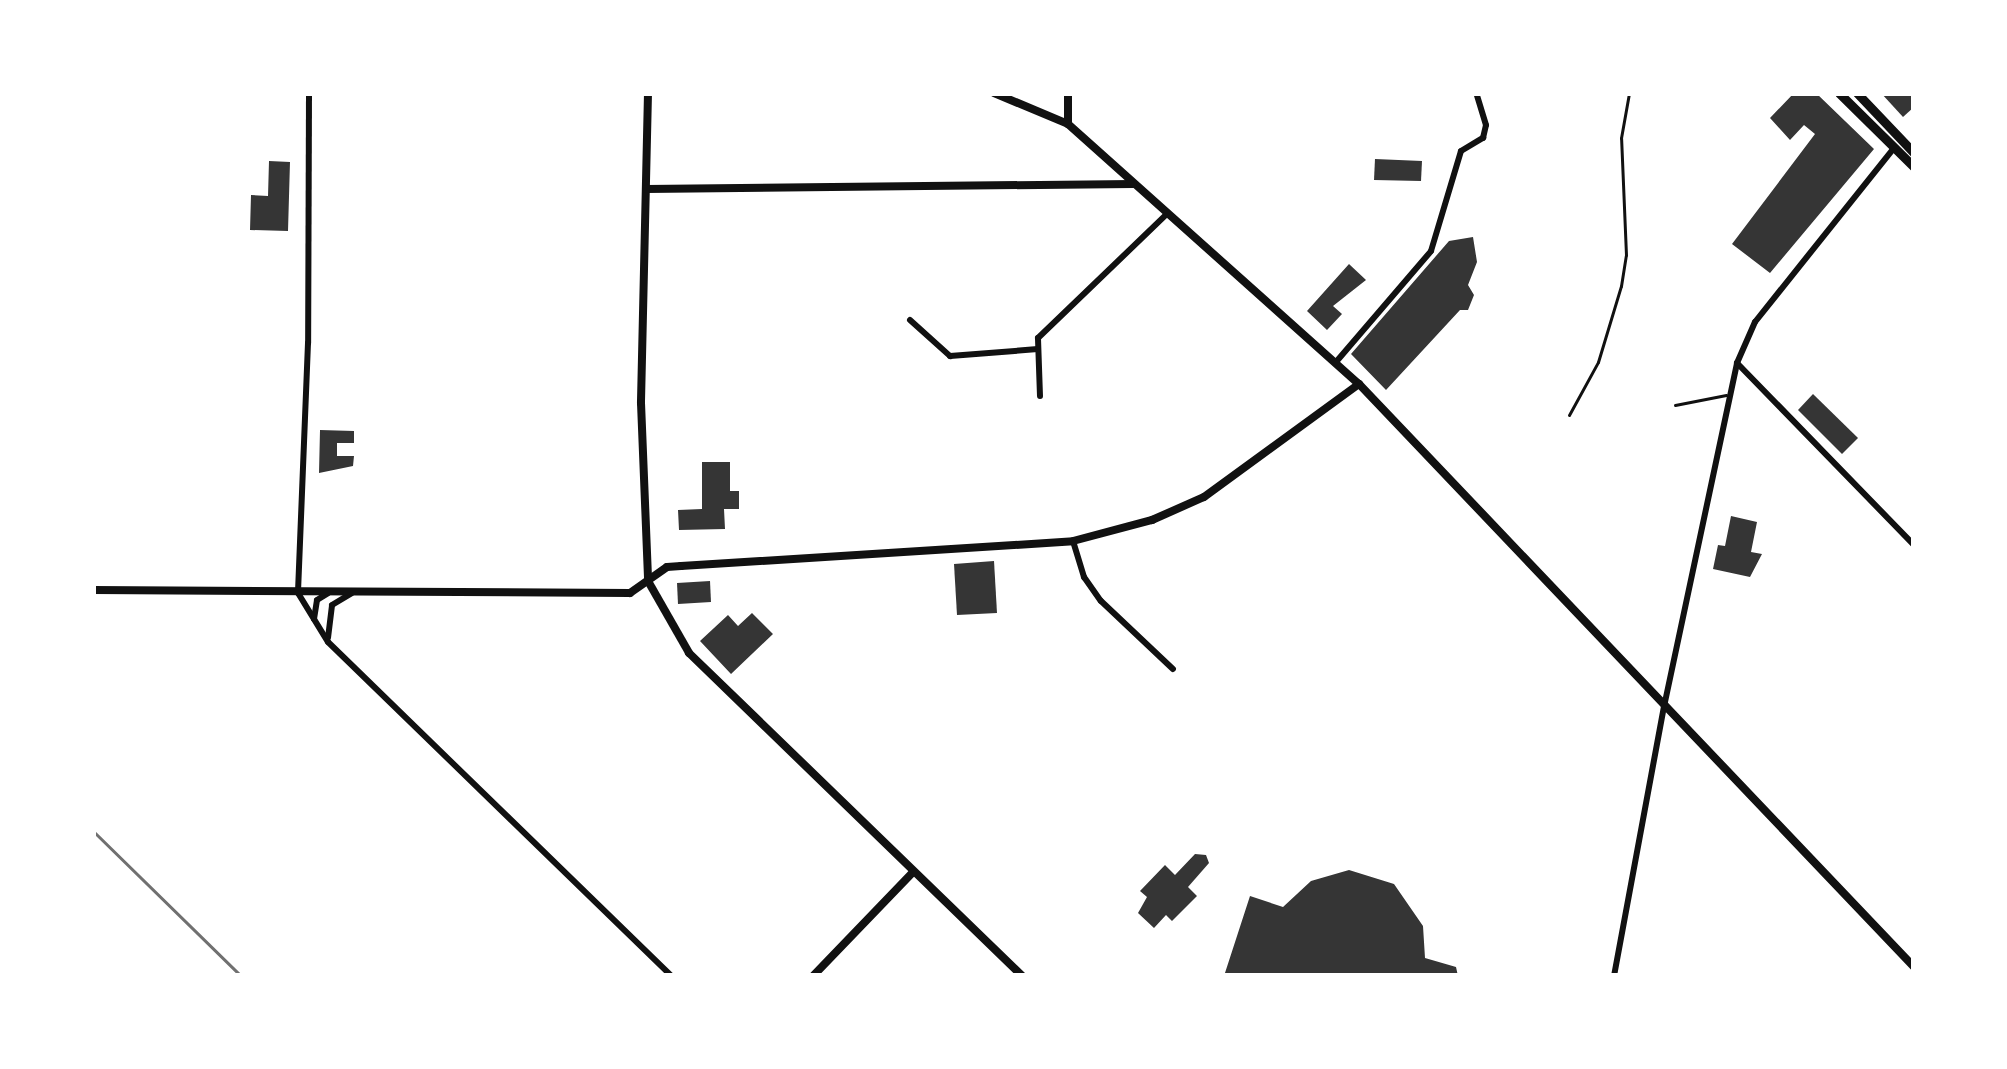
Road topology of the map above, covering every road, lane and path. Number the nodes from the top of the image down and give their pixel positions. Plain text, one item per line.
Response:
1 (309, 93) edge
2 (648, 93) edge
3 (994, 93) edge
4 (1068, 93) edge
5 (1476, 93) edge
6 (1630, 93) edge
7 (1839, 93) edge
8 (1857, 93) edge
9 (1068, 124) junction
10 (1914, 131) edge
11 (1903, 140) junction
12 (1893, 149) junction
13 (1914, 153) edge
14 (1914, 167) edge
15 (1135, 184) junction
16 (646, 189) junction
17 (1168, 213) junction
18 (910, 320) dead end
19 (1038, 349) junction
20 (1336, 362) junction
21 (1737, 363) junction
22 (1359, 384) junction
23 (1729, 395) junction
24 (1040, 396) dead end
25 (1675, 405) dead end
26 (1569, 415) dead end
27 (1073, 541) junction
28 (1914, 545) edge
29 (648, 580) junction
30 (93, 590) edge
31 (298, 593) junction
32 (328, 593) junction
33 (352, 593) junction
34 (314, 620) junction
35 (328, 642) junction
36 (1173, 669) dead end
37 (1665, 702) junction
38 (913, 872) junction
39 (1914, 967) edge
40 (671, 976) edge
41 (813, 976) edge
42 (1022, 976) edge
43 (1614, 976) edge

1 - 31 street
2 - 16 street
3 - 9 street
4 - 9 street
5 - 20 street
6 - 26 path
7 - 12 main road
8 - 11 main road
9 - 15 street
10 - 11 street
11 - 12 street
11 - 13 main road
12 - 14 main road
12 - 21 street
15 - 16 street
15 - 17 street
16 - 29 street
17 - 19 street
17 - 20 street
18 - 19 street
19 - 24 street
20 - 22 street
21 - 23 street
21 - 28 street
22 - 27 street
22 - 37 street
23 - 25 lane
23 - 37 street
27 - 29 street
27 - 36 street
29 - 33 street
29 - 38 street
30 - 31 street
31 - 32 street
31 - 34 street
32 - 33 street
32 - 34 street
33 - 35 street
34 - 35 street
35 - 40 street
37 - 39 street
37 - 43 street
38 - 41 street
38 - 42 street

